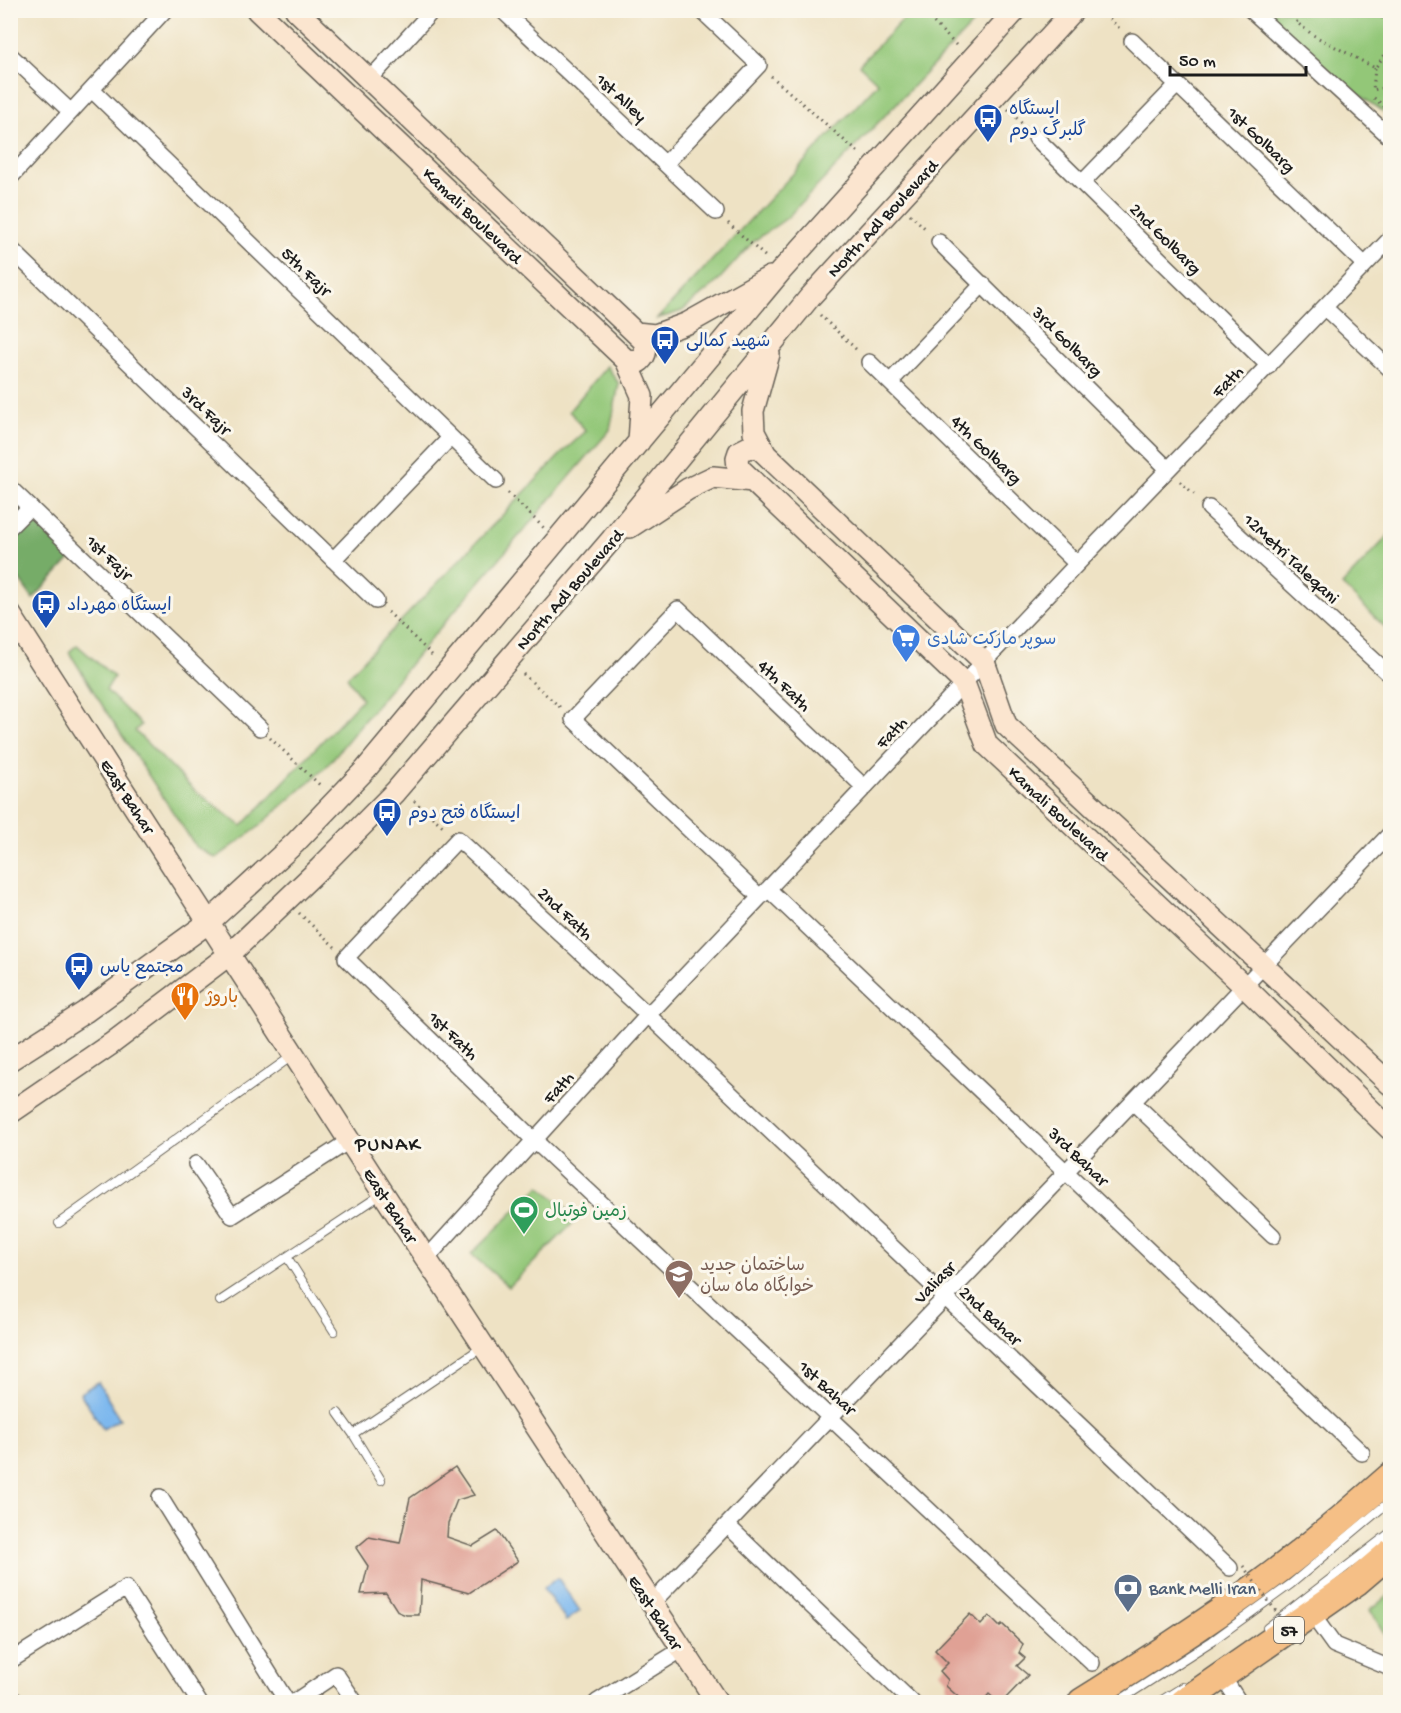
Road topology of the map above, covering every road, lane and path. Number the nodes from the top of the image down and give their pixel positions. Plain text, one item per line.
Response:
1 (165, 10) edge
2 (257, 10) edge
3 (296, 10) edge
4 (433, 10) edge
5 (502, 10) edge
6 (701, 10) edge
7 (921, 10) edge
8 (1016, 10) edge
9 (1101, 10) edge
10 (1251, 10) edge
11 (1312, 10) edge
12 (1365, 10) edge
13 (1071, 13) edge
14 (1390, 21) edge
15 (1132, 41) joint
16 (1390, 48) edge
17 (10, 55) edge
18 (972, 60) junction
19 (759, 65) junction
20 (1375, 68) junction
21 (370, 79) junction
22 (1177, 85) junction
23 (1390, 86) edge
24 (92, 90) junction
25 (994, 96) junction
26 (71, 112) junction
27 (1390, 137) edge
28 (1036, 138) joint
29 (665, 164) junction
30 (875, 167) junction
31 (10, 178) edge
32 (1082, 183) junction
33 (897, 202) junction
34 (716, 212) joint
35 (1390, 239) edge
36 (939, 242) joint
37 (10, 248) edge
38 (1365, 265) junction
39 (782, 271) junction
40 (983, 284) junction
41 (806, 301) junction
42 (1325, 308) junction
43 (640, 337) junction
44 (773, 341) junction
45 (626, 360) junction
46 (869, 362) joint
47 (1269, 366) junction
48 (1390, 369) edge
49 (890, 382) junction
50 (450, 438) junction
51 (639, 442) junction
52 (763, 451) junction
53 (1168, 469) junction
54 (746, 474) junction
55 (496, 481) joint
56 (10, 488) edge
57 (30, 507) junction
58 (1209, 508) joint
59 (10, 527) edge
60 (612, 539) junction
61 (557, 541) junction
62 (333, 560) junction
63 (1077, 564) junction
64 (376, 601) joint
65 (11, 615) edge
66 (507, 661) junction
67 (984, 662) junction
68 (448, 671) junction
69 (1390, 675) edge
70 (964, 683) junction
71 (573, 719) junction
72 (260, 728) joint
73 (398, 788) junction
74 (865, 788) junction
75 (335, 801) junction
76 (1390, 834) edge
77 (458, 839) junction
78 (764, 893) junction
79 (287, 901) junction
80 (209, 922) junction
81 (230, 954) junction
82 (345, 957) junction
83 (1264, 966) junction
84 (1244, 986) junction
85 (648, 1016) junction
86 (294, 1055) junction
87 (10, 1060) edge
88 (1390, 1084) edge
89 (1133, 1102) junction
90 (10, 1113) edge
91 (1390, 1129) edge
92 (349, 1141) junction
93 (535, 1141) junction
94 (196, 1164) dead end
95 (1066, 1172) junction
96 (383, 1193) junction
97 (59, 1223) dead end
98 (1273, 1236) dead end
99 (287, 1257) junction
100 (426, 1259) junction
101 (945, 1298) junction
102 (220, 1301) dead end
103 (334, 1331) dead end
104 (483, 1347) junction
105 (338, 1413) dead end
106 (831, 1416) junction
107 (353, 1434) junction
108 (1362, 1453) dead end
109 (1390, 1477) edge
110 (381, 1480) dead end
111 (160, 1497) dead end
112 (1390, 1501) edge
113 (727, 1525) junction
114 (1390, 1533) edge
115 (1390, 1553) edge
116 (1236, 1567) joint
117 (651, 1604) junction
118 (1311, 1613) junction
119 (1258, 1635) dead end
120 (1302, 1647) dead end
121 (681, 1650) junction
122 (10, 1661) edge
123 (1092, 1663) dead end
124 (1390, 1668) edge
125 (1222, 1677) junction
126 (1187, 1693) edge
127 (199, 1702) edge
128 (287, 1702) edge
129 (294, 1702) edge
130 (355, 1702) edge
131 (597, 1702) edge
132 (717, 1702) edge
133 (912, 1702) edge
134 (1082, 1702) edge
135 (1118, 1702) edge
136 (1159, 1702) edge
137 (1239, 1702) edge

1 - 24 street
2 - 45 street, Kamali Boulevard
3 - 21 street, Kamali Boulevard
4 - 21 street
5 - 29 street, 1st Alley
6 - 19 street
7 - 18 path
8 - 18 street, North Adl Boulevard
9 - 15 path
10 - 27 street
11 - 20 path
12 - 14 path
13 - 25 street, North Adl Boulevard
15 - 22 street, 1st Golbarg
16 - 20 path
17 - 26 street
18 - 30 street, North Adl Boulevard
19 - 29 street
19 - 30 path
20 - 23 path
21 - 43 street, Kamali Boulevard
22 - 32 street
22 - 38 street, 1st Golbarg
24 - 26 street
24 - 50 street, 5th Fajr
25 - 28 path
25 - 33 street, North Adl Boulevard
26 - 31 street
28 - 32 street, 2nd Golbarg
29 - 34 street, 1st Alley
30 - 39 street, North Adl Boulevard
32 - 47 street, 2nd Golbarg
33 - 36 path
33 - 41 street, North Adl Boulevard
34 - 39 path
35 - 38 street, Fath
36 - 40 street, 3rd Golbarg
37 - 62 street, 3rd Fajr
38 - 42 street, Fath
39 - 43 street
39 - 51 street, North Adl Boulevard
40 - 49 street
40 - 53 street, 3rd Golbarg
41 - 44 street, North Adl Boulevard
41 - 46 path
42 - 47 street, Fath
42 - 48 street
43 - 45 street
44 - 52 street, Kamali Boulevard
44 - 60 street, North Adl Boulevard
45 - 51 street, Kamali Boulevard
46 - 49 street, 4th Golbarg
47 - 53 street, Fath
49 - 63 street, 4th Golbarg
50 - 55 street, 5th Fajr
50 - 62 street
51 - 61 street, North Adl Boulevard
52 - 54 street
52 - 67 street, Kamali Boulevard
53 - 58 path
53 - 63 street, Fath
54 - 60 street
54 - 70 street, Kamali Boulevard
55 - 61 path
56 - 57 street, 1st Fajr
57 - 59 street
57 - 72 street, 1st Fajr
58 - 69 street, 12Metri Taleqani
60 - 66 street, North Adl Boulevard
61 - 68 street, North Adl Boulevard
62 - 64 street, 3rd Fajr
63 - 67 street, Fath
64 - 68 path
65 - 80 street, East Bahar
66 - 71 path
66 - 73 street, North Adl Boulevard
67 - 70 street, Fath
67 - 83 street, Kamali Boulevard
68 - 75 street, North Adl Boulevard
70 - 74 street, Fath
70 - 84 street, Kamali Boulevard
71 - 74 street, 4th Fath
71 - 78 street, 3rd Bahar
72 - 75 path
73 - 77 path
73 - 79 street, North Adl Boulevard
74 - 78 street, Fath
75 - 80 street, North Adl Boulevard
76 - 83 street, Valiasr
77 - 82 street
77 - 85 street, 2nd Fath
78 - 85 street, Fath
78 - 95 street, 3rd Bahar
79 - 81 street, North Adl Boulevard
79 - 82 path
80 - 81 street, East Bahar
80 - 87 street, North Adl Boulevard
81 - 86 street, East Bahar
81 - 90 street, North Adl Boulevard
82 - 93 street, 1st Fath
83 - 84 street, Valiasr
83 - 88 street, Kamali Boulevard
84 - 89 street, Valiasr
84 - 91 street, Kamali Boulevard
85 - 93 street, Fath
85 - 101 street, 2nd Bahar
86 - 92 street, East Bahar
86 - 97 lane
89 - 95 street, Valiasr
89 - 98 street
92 - 94 street
92 - 96 street, East Bahar
93 - 100 street, Fath
93 - 106 street, 1st Bahar
95 - 101 street, Valiasr
95 - 108 street, 3rd Bahar
96 - 99 lane
96 - 100 street, East Bahar
99 - 102 lane
99 - 103 lane
100 - 104 street, East Bahar
101 - 106 street, Valiasr
101 - 116 street, 2nd Bahar
104 - 107 lane
104 - 117 street, East Bahar
105 - 107 lane
106 - 113 street, Valiasr
106 - 123 street, 1st Bahar
107 - 110 lane
109 - 134 highway
111 - 128 street
112 - 135 lane
113 - 117 street, Valiasr
113 - 133 street
114 - 119 lane
115 - 118 highway, 57
116 - 120 path, bridge
117 - 121 street, East Bahar
118 - 124 street
118 - 125 highway, 57
121 - 131 street
121 - 132 street, East Bahar
122 - 127 street
125 - 126 highway, 57
125 - 137 street
126 - 136 lane
129 - 130 street

